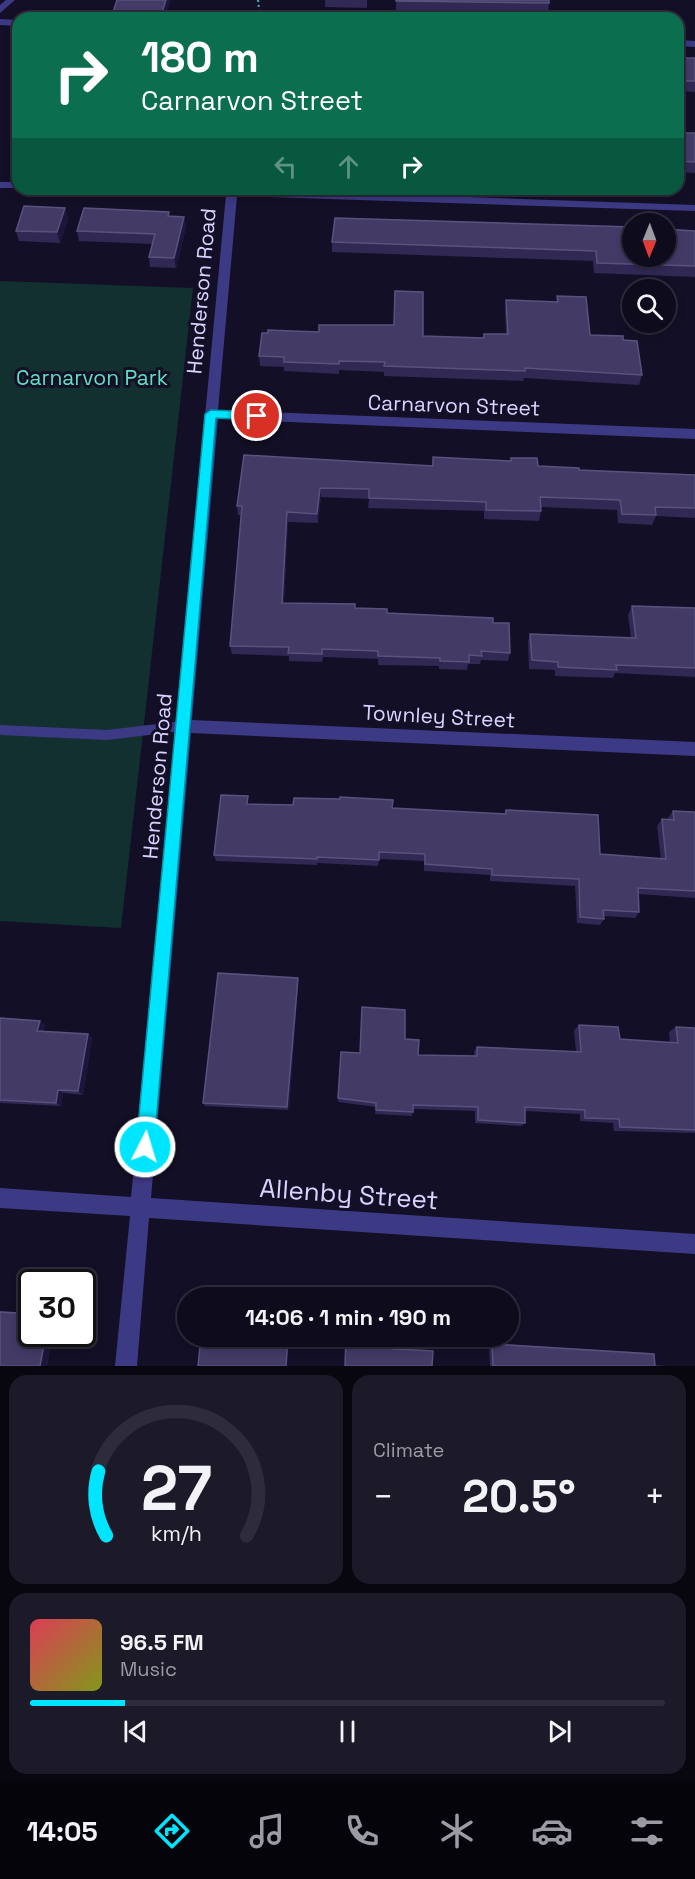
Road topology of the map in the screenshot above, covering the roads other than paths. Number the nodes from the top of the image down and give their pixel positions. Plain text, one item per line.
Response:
1 (11, 0) edge
2 (0, 10) edge
3 (231, 195) edge
4 (340, 195) edge
5 (695, 208) edge
6 (211, 414) junction
7 (695, 434) edge
8 (182, 726) junction
9 (0, 730) edge
10 (695, 749) edge
11 (0, 1198) edge
12 (140, 1208) junction
13 (695, 1244) edge
14 (126, 1366) edge

1 - 2 street
3 - 6 street, Henderson Road
4 - 5 street
6 - 7 street, Carnarvon Street
6 - 8 street, Henderson Road
8 - 9 lane
8 - 10 street, Townley Street
8 - 12 street, Henderson Road
11 - 12 street, Allenby Street
12 - 13 street, Allenby Street
12 - 14 street, Henderson Road

